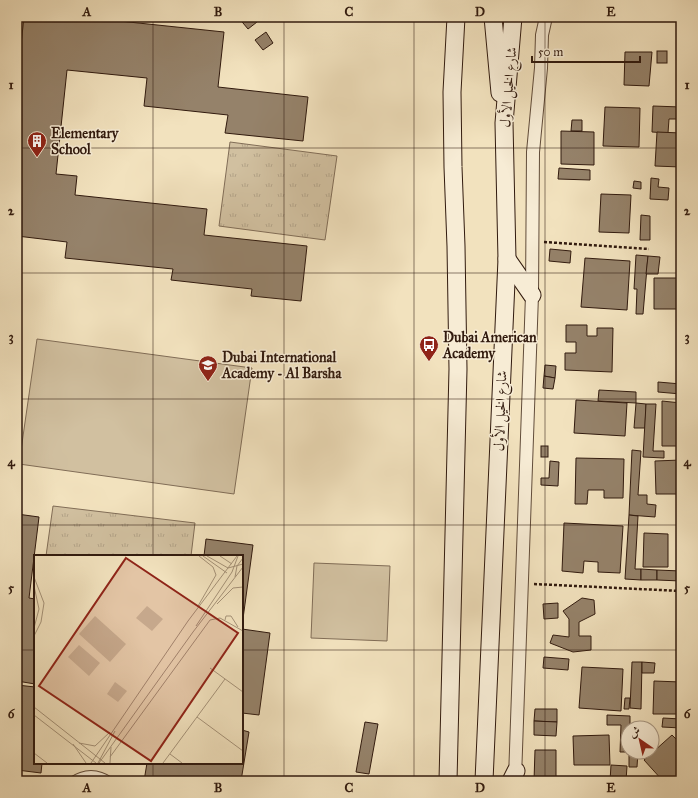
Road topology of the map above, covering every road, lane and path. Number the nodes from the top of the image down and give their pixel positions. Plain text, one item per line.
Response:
1 (493, 17) edge
2 (513, 17) edge
3 (546, 17) edge
4 (455, 19) edge
5 (504, 123) junction
6 (533, 242) junction
7 (649, 249) dead end
8 (507, 259) junction
9 (532, 295) junction
10 (523, 583) junction
11 (681, 591) edge
12 (449, 778) edge
13 (514, 778) edge
14 (71, 781) edge
15 (111, 781) edge
16 (484, 781) edge

1 - 5 main road
2 - 5 main road, شارع الخيل الأول
3 - 6 street
4 - 12 main road
5 - 8 main road, شارع الخيل الأول
6 - 7 path
6 - 9 street
8 - 9 main road
8 - 16 main road, شارع الخيل الأول
9 - 10 street
10 - 11 path
10 - 13 street
14 - 15 lane

